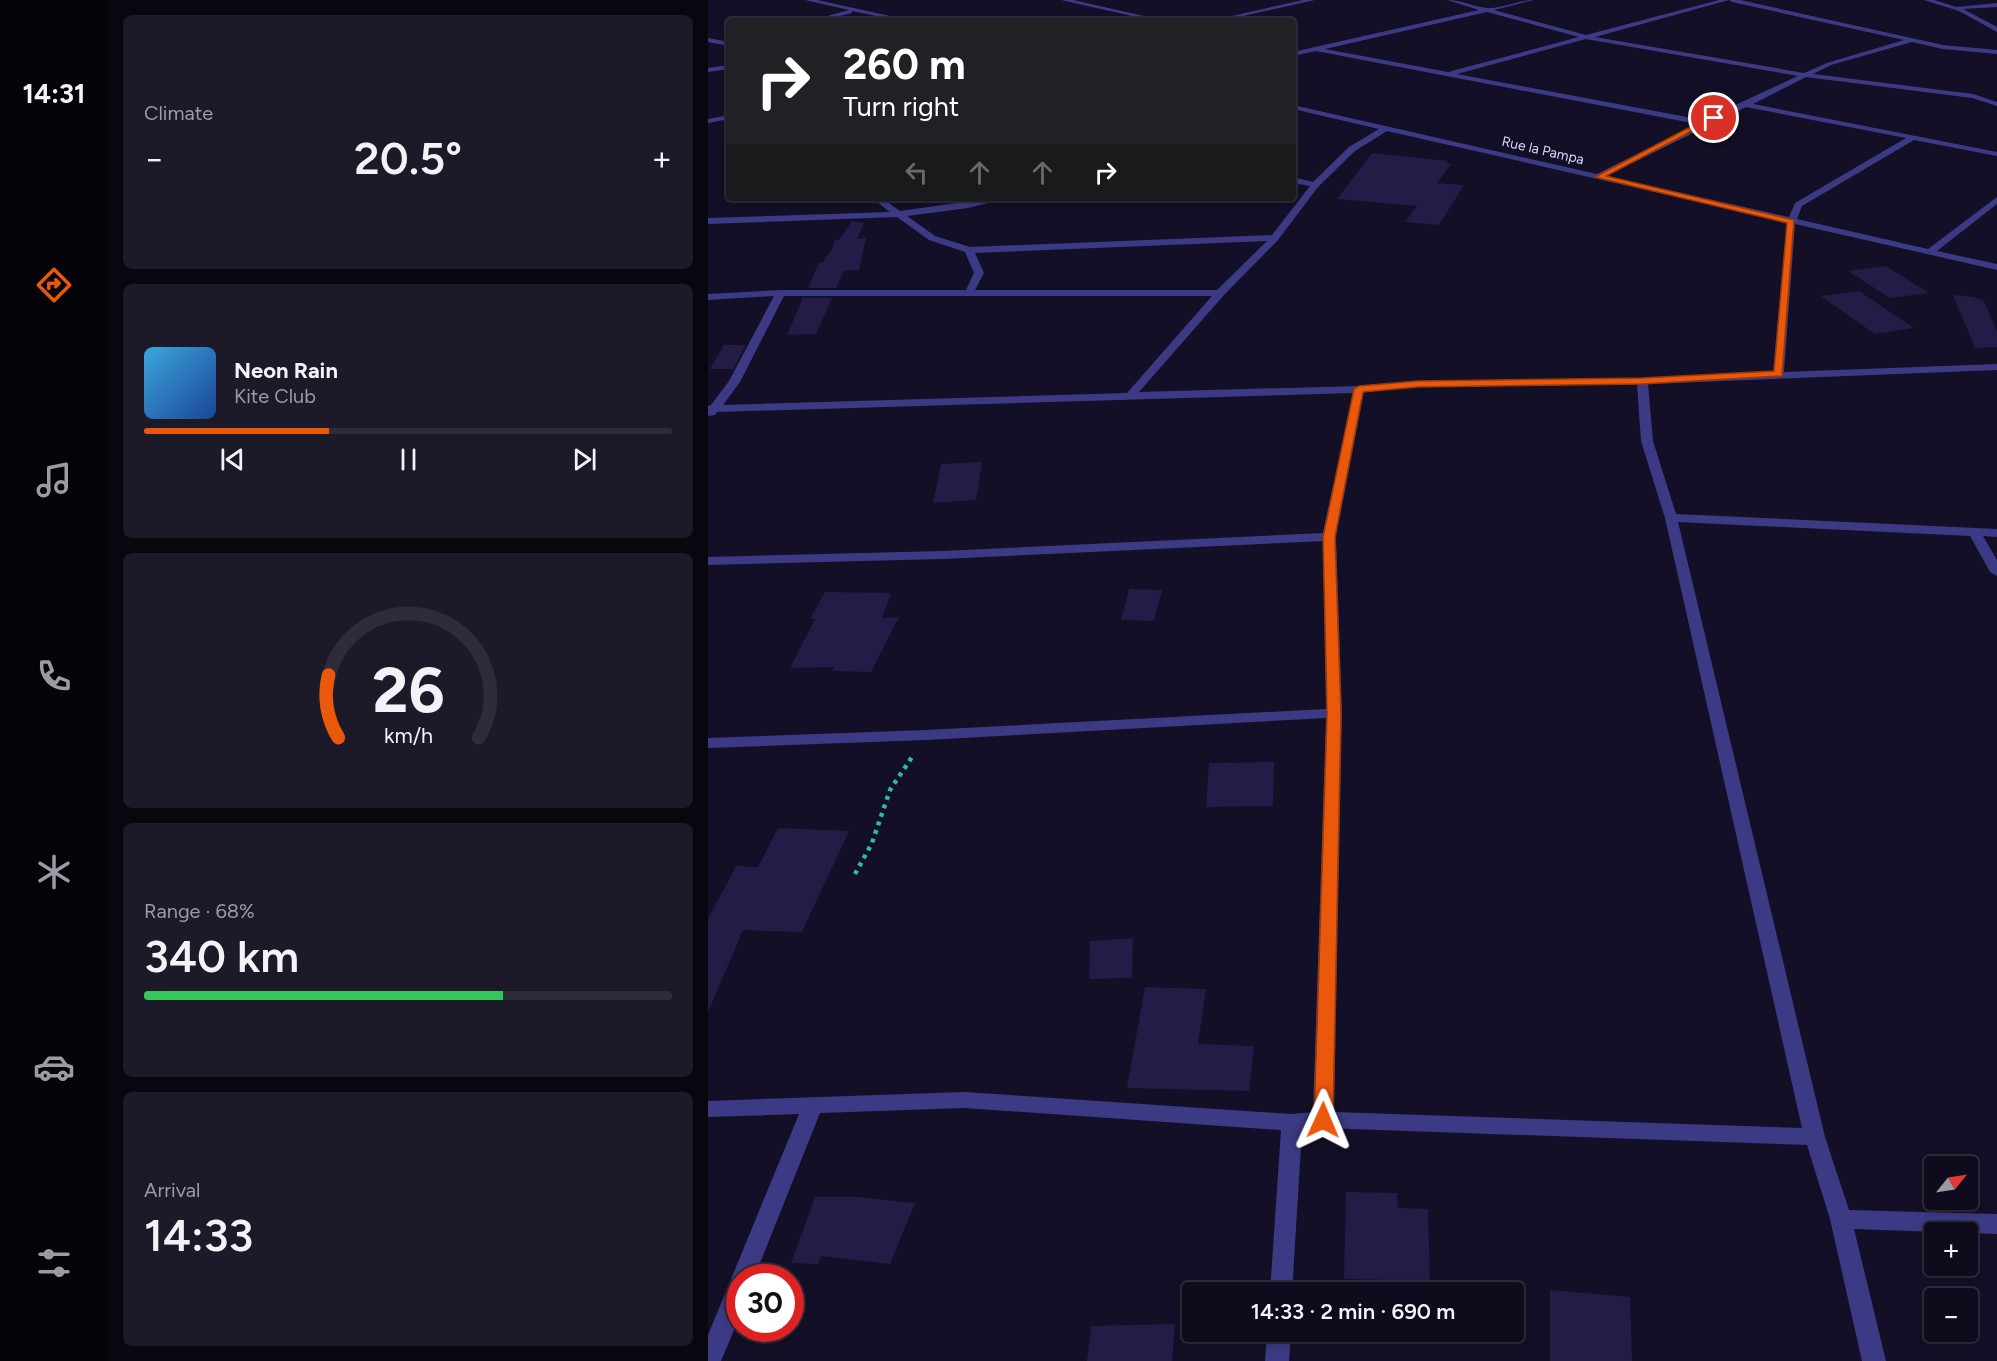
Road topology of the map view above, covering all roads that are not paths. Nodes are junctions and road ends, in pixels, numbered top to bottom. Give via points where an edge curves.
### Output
1 (808, 0) edge
2 (1064, 0) edge
3 (1110, 0) edge
4 (1312, 0) edge
5 (1450, 0) edge
6 (1531, 0) edge
7 (1726, 0) edge
8 (1732, 0) edge
9 (1927, 0) edge
10 (1085, 4) junction
11 (1997, 5) edge
12 (1953, 7) junction
13 (1490, 10) junction
14 (855, 11) junction
15 (825, 18) edge
16 (894, 18) edge
17 (1149, 18) edge
18 (1226, 18) edge
19 (1997, 30) edge
20 (1586, 37) junction
21 (708, 39) edge
22 (1909, 40) junction
23 (726, 42) edge
24 (1316, 49) junction
25 (1997, 52) edge
26 (1296, 53) edge
27 (726, 67) edge
28 (708, 70) edge
29 (1447, 75) junction
30 (1805, 75) junction
31 (1744, 104) junction
32 (1997, 104) edge
33 (1296, 108) edge
34 (726, 118) edge
35 (708, 121) edge
36 (1705, 123) junction
37 (1386, 128) junction
38 (1912, 138) junction
39 (1997, 154) edge
40 (1599, 177) junction
41 (1296, 181) edge
42 (1315, 185) junction
43 (1997, 200) edge
44 (880, 201) edge
45 (989, 201) edge
46 (895, 213) junction
47 (708, 221) edge
48 (1791, 222) junction
49 (1275, 238) junction
50 (969, 250) junction
51 (1931, 251) junction
52 (1997, 267) edge
53 (969, 292) junction
54 (781, 293) junction
55 (1220, 293) junction
56 (708, 297) edge
57 (1997, 367) edge
58 (1778, 374) junction
59 (1642, 381) junction
60 (1359, 389) junction
61 (1131, 395) junction
62 (710, 412) edge
63 (1671, 518) junction
64 (1974, 532) junction
65 (1997, 532) edge
66 (1329, 537) junction
67 (708, 561) edge
68 (1997, 572) edge
69 (1334, 713) junction
70 (708, 743) edge
71 (813, 1106) junction
72 (708, 1109) edge
73 (1323, 1120) junction
74 (1292, 1122) junction
75 (1815, 1137) junction
76 (1841, 1219) junction
77 (1997, 1224) edge
78 (749, 1264) edge
79 (1282, 1282) edge
80 (726, 1320) edge
81 (1278, 1342) edge
82 (709, 1361) edge
83 (1277, 1361) edge
84 (1874, 1361) edge

1 - 14 street
2 - 10 street
3 - 10 street
4 - 18 street
5 - 13 street
6 - 13 street
7 - 20 street
8 - 22 street
9 - 12 street
10 - 17 street
11 - 12 street
12 - 19 street
13 - 20 street
13 - 24 street
14 - 15 street
14 - 16 street
20 - 29 street
20 - 30 street
21 - 23 street
22 - 25 street
22 - 30 street
24 - 26 street
24 - 29 street
27 - 28 street
29 - 36 street
30 - 31 street
30 - 32 street via 1973,96
31 - 36 street
31 - 38 street
33 - 37 street, Rue la Pampa
34 - 35 street
36 - 40 street
37 - 40 street, Rue la Pampa
37 - 42 street via 1342,158
38 - 39 street
38 - 48 street via 1798,205
40 - 48 street, Rue la Pampa
41 - 42 street
42 - 49 street
43 - 51 street
44 - 46 street
45 - 46 street
46 - 47 street
46 - 50 street via 933,238
48 - 51 street, Rue la Pampa
48 - 58 street
49 - 50 street
49 - 55 street
50 - 53 street via 978,273
51 - 52 street, Rue la Pampa
53 - 54 street
53 - 55 street
54 - 56 street
54 - 62 street via 734,382
55 - 61 street
57 - 58 street
58 - 59 street
59 - 60 street via 1418,384
59 - 63 street via 1647,441
60 - 61 street
60 - 66 street
61 - 62 street
63 - 64 street
63 - 75 street
64 - 65 street
64 - 68 street
66 - 67 street via 952,555
66 - 69 street
69 - 70 street
69 - 73 street
71 - 72 street
71 - 74 street via 964,1100
71 - 78 street
73 - 74 street
73 - 75 street
74 - 79 street
75 - 76 street
76 - 77 street
76 - 84 street
80 - 82 street
81 - 83 street

